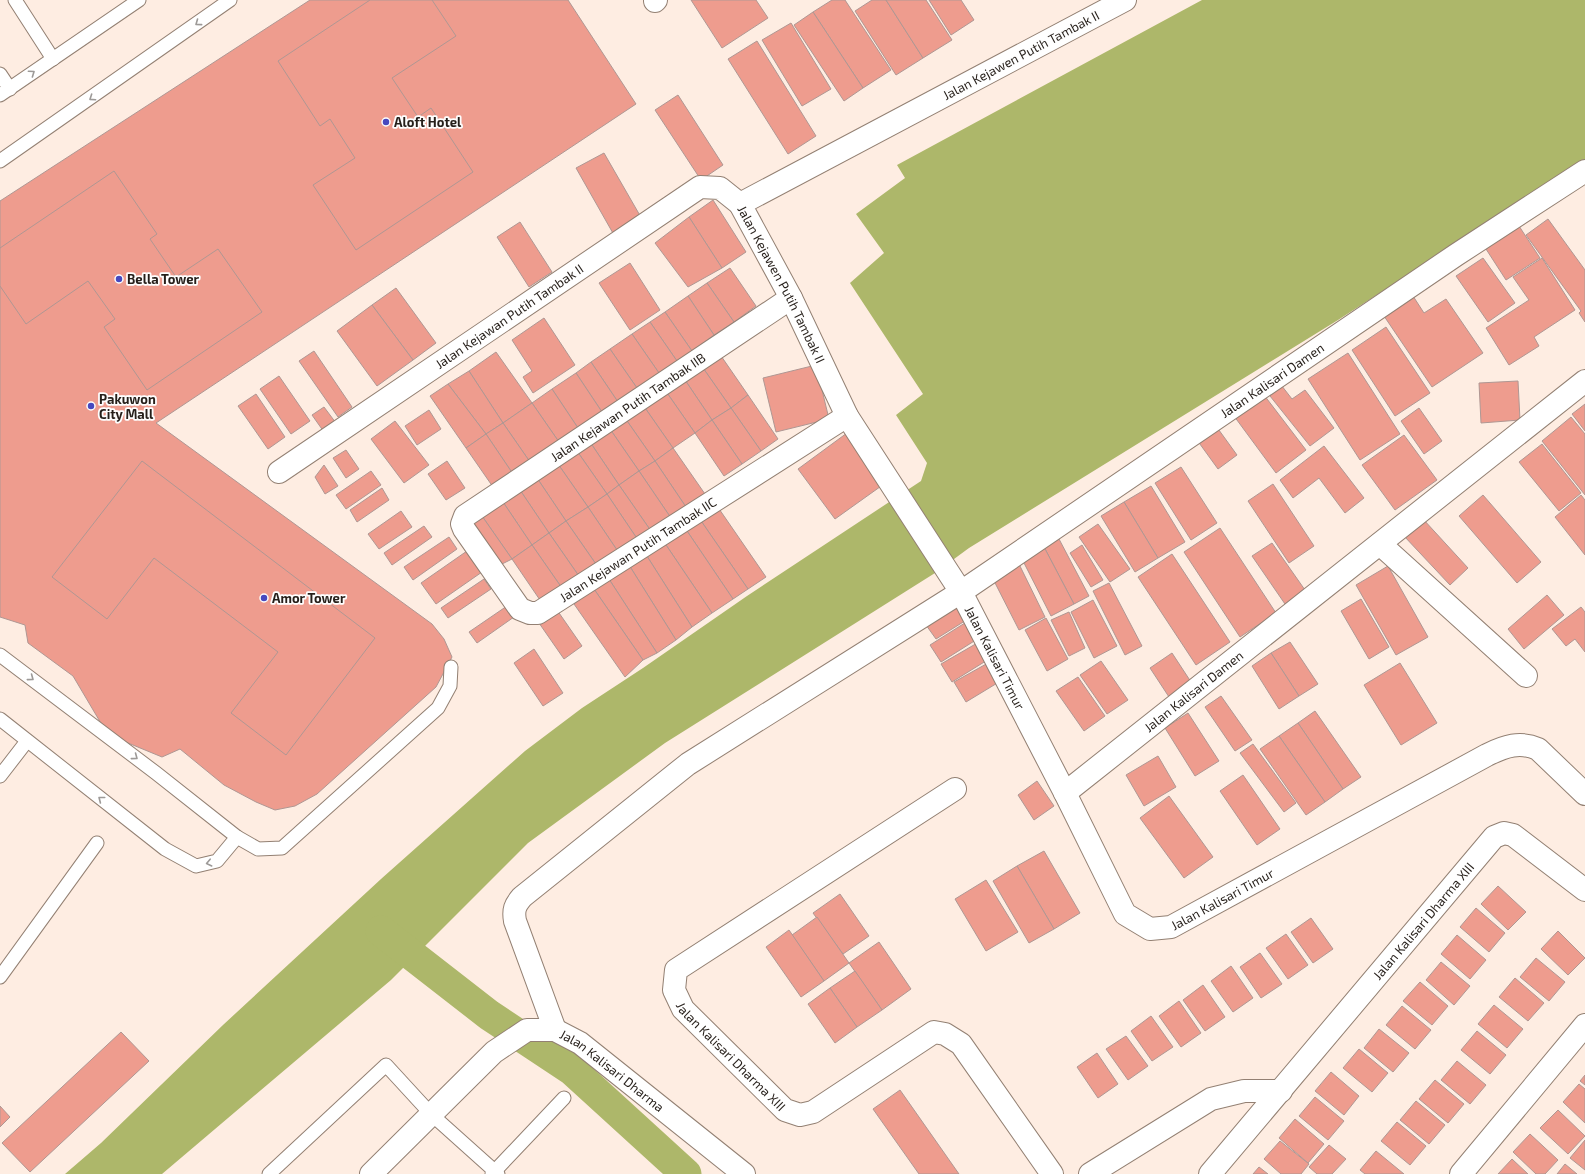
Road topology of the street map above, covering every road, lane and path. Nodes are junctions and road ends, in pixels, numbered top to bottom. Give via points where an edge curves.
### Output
1 (15, 0) edge
2 (139, 0) edge
3 (230, 0) edge
4 (1111, 3) edge
5 (53, 59) junction
6 (0, 74) edge
7 (5, 92) edge
8 (0, 161) edge
9 (1585, 171) edge
10 (740, 204) junction
11 (791, 298) junction
12 (1585, 381) edge
13 (847, 416) junction
14 (280, 472) dead end
15 (465, 516) joint
16 (1380, 544) junction
17 (949, 572) joint
18 (961, 592) junction
19 (0, 655) edge
20 (451, 667) dead end
21 (1526, 676) dead end
22 (0, 719) edge
23 (28, 740) junction
24 (0, 776) edge
25 (955, 789) dead end
26 (1065, 793) junction
27 (1585, 794) edge
28 (237, 837) junction
29 (97, 843) dead end
30 (1585, 890) edge
31 (0, 977) edge
32 (1585, 1025) edge
33 (555, 1030) junction
34 (1281, 1091) junction
35 (564, 1098) dead end
36 (431, 1114) junction
37 (495, 1173) edge
38 (269, 1174) edge
39 (371, 1174) edge
40 (744, 1174) edge
41 (1052, 1174) edge
42 (1090, 1174) edge
43 (1210, 1174) edge
44 (1461, 1174) edge

1 - 5 lane
2 - 5 lane
3 -> 8 lane
4 - 10 street, Jalan Kejawen Putih Tambak II
7 -> 5 lane
6 - 7 lane
9 - 18 street, Jalan Kalisari Damen via 1456,255
10 - 11 street, Jalan Kejawen Putih Tambak II
10 - 14 street, Jalan Kejawan Putih Tambak II via 720,188 700,187
11 - 13 street, Jalan Kejawen Putih Tambak II
11 - 15 street, Jalan Kejawan Putih Tambak IIB
12 - 16 street, Jalan Kalisari Damen
13 - 15 street, Jalan Kejawan Putih Tambak IIC via 538,613 520,609 464,529 462,524
13 - 17 street, Jalan Kejawen Putih Tambak II
16 - 21 street
16 - 26 street, Jalan Kalisari Damen
17 - 18 street, Jalan Kalisari Timur
18 - 26 street, Jalan Kalisari Timur
18 - 33 street, Jalan Kalisari Damen via 688,764 522,896 513,912 515,921
19 -> 28 lane
20 - 28 lane via 450,686 438,708 282,848 258,849
22 - 23 lane
23 - 24 lane
28 -> 23 lane via 216,861 196,866 165,849
25 - 41 street, Jalan Kalisari Dharma XIII via 676,970 674,990 688,1014 785,1110 800,1115 814,1112 934,1032 945,1034 961,1044
26 - 27 street, Jalan Kalisari Timur via 1125,914 1150,929 1171,926 1500,749 1521,744 1538,749
29 - 31 lane
30 - 34 street, Jalan Kalisari Dharma XIII via 1513,835 1504,833 1494,837
32 - 44 street
33 - 36 street, Jalan Kalisari Dharma via 527,1030 494,1052
33 - 40 street, Jalan Kalisari Dharma via 580,1043
34 - 42 street via 1244,1091 1211,1099
34 - 43 street, Jalan Kalisari Dharma XIII
35 - 37 lane
36 - 37 lane
36 - 38 lane via 386,1065
36 - 39 street, Jalan Kalisari Dharma

